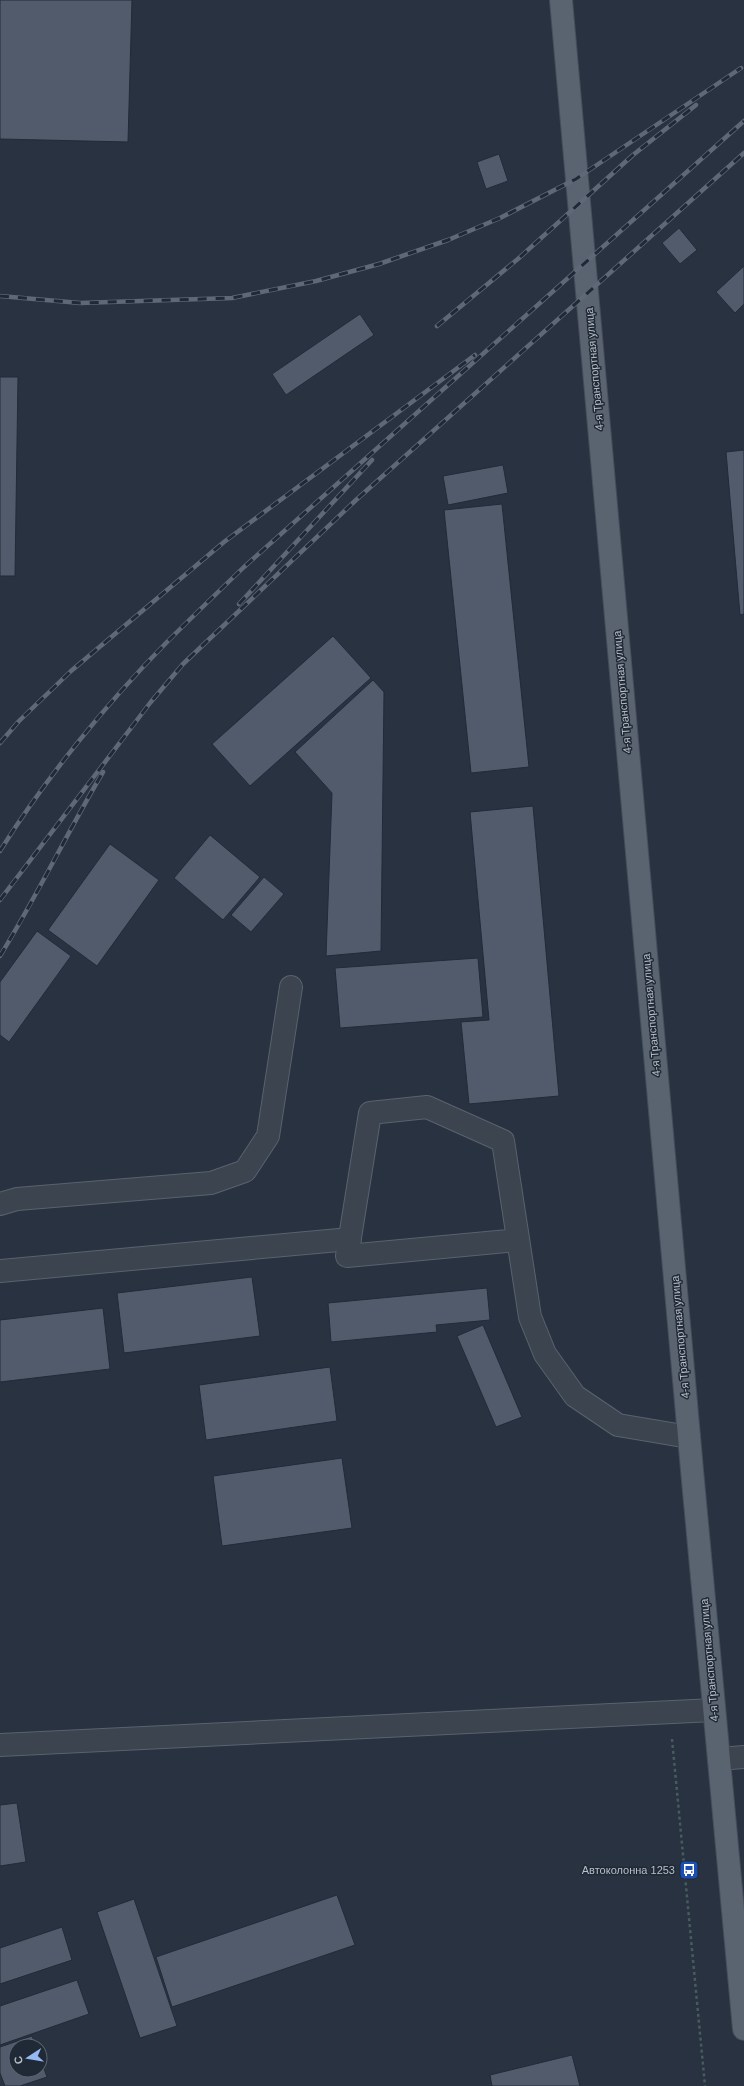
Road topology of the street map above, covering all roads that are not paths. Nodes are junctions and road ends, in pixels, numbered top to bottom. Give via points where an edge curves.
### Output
1 (560, 0) edge
2 (291, 987) dead end
3 (0, 1204) edge
4 (350, 1239) junction
5 (518, 1240) junction
6 (0, 1271) edge
7 (689, 1437) junction
8 (714, 1710) junction
9 (0, 1745) edge
10 (744, 1757) edge
11 (719, 1759) junction
12 (739, 1905) edge
13 (744, 2029) edge

1 - 7 main road, 4-я Транспортная улица
2 - 3 street via 268,1136 244,1171 211,1183 17,1199
4 - 5 street via 347,1256
4 - 5 street via 370,1113 427,1107 503,1141
4 - 6 street
5 - 7 street via 530,1317 545,1354 575,1396 618,1425
7 - 8 main road, 4-я Транспортная улица
8 - 9 street
8 - 11 main road, 4-я Транспортная улица
10 - 11 street
11 - 12 main road, 4-я Транспортная улица
12 - 13 main road, 4-я Транспортная улица

